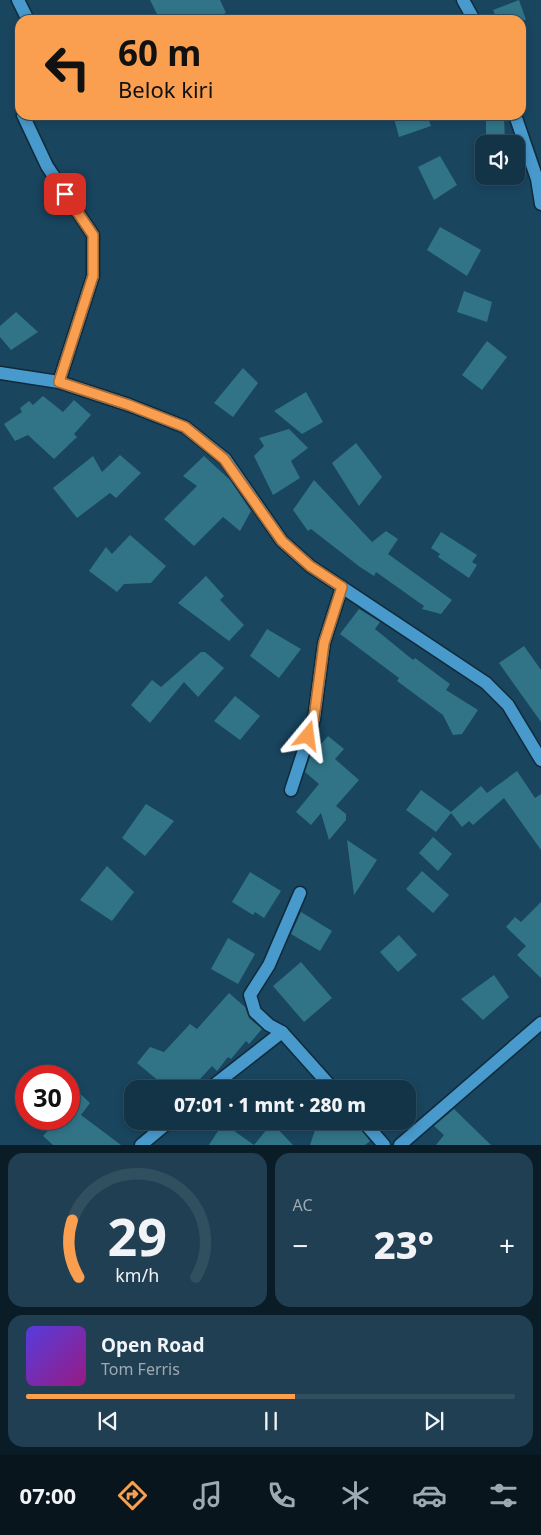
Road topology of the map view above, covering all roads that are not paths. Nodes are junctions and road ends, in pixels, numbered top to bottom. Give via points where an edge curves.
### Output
1 (18, 0) edge
2 (463, 0) edge
3 (26, 15) edge
4 (471, 15) edge
5 (25, 120) edge
6 (516, 120) edge
7 (541, 204) edge
8 (0, 373) edge
9 (59, 382) junction
10 (342, 587) junction
11 (541, 760) edge
12 (291, 790) dead end
13 (300, 893) dead end
14 (541, 1023) edge
15 (282, 1032) junction
16 (221, 1080) edge
17 (325, 1080) edge
18 (159, 1130) edge
19 (371, 1130) edge
20 (141, 1145) edge
21 (384, 1145) edge
22 (400, 1145) edge

1 - 3 street
2 - 4 street
5 - 9 street via 47,166 93,235 93,276
6 - 7 street via 537,179
8 - 9 street
9 - 10 street via 185,427 224,459 282,541 310,566
10 - 11 street via 486,683 508,705
10 - 12 street via 324,643 314,718
13 - 15 street via 269,965 250,994 255,1012
14 - 22 street
15 - 16 street
15 - 17 street
18 - 20 street
19 - 21 street

